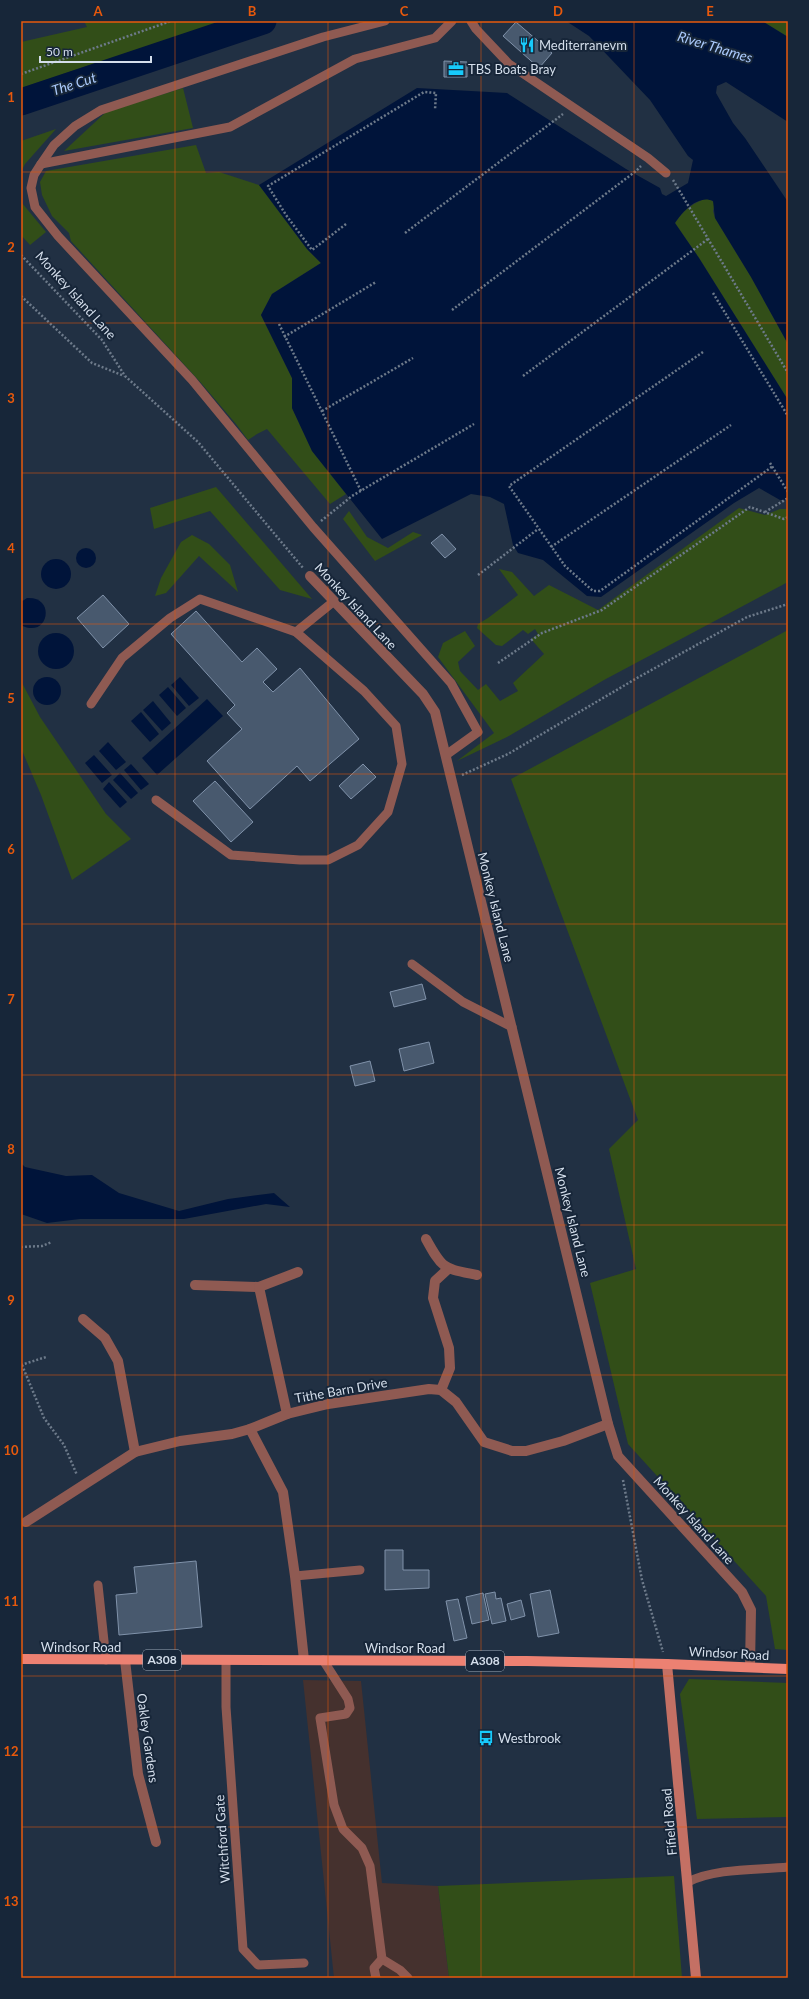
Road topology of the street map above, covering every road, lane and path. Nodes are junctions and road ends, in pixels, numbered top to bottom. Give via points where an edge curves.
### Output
1 (171, 21) edge
2 (385, 21) edge
3 (452, 21) edge
4 (471, 21) edge
5 (21, 74) edge
6 (435, 110) dead end
7 (557, 119) dead end
8 (41, 164) junction
9 (636, 171) dead end
10 (666, 173) dead end
11 (673, 179) dead end
12 (346, 224) dead end
13 (405, 233) dead end
14 (708, 238) junction
15 (21, 255) edge
16 (376, 282) dead end
17 (713, 293) dead end
18 (21, 296) edge
19 (452, 310) dead end
20 (279, 324) dead end
21 (284, 337) junction
22 (703, 352) dead end
23 (413, 358) dead end
24 (788, 374) edge
25 (125, 376) junction
26 (523, 376) dead end
27 (322, 411) junction
28 (788, 416) edge
29 (474, 424) dead end
30 (731, 425) dead end
31 (770, 463) dead end
32 (773, 466) junction
33 (360, 491) junction
34 (788, 492) edge
35 (788, 498) edge
36 (765, 512) junction
37 (788, 517) edge
38 (313, 527) junction
39 (538, 529) junction
40 (551, 547) junction
41 (478, 575) dead end
42 (310, 576) joint
43 (333, 602) junction
44 (788, 604) edge
45 (296, 632) junction
46 (498, 663) dead end
47 (91, 704) dead end
48 (446, 755) junction
49 (452, 780) junction
50 (156, 800) dead end
51 (412, 964) dead end
52 (512, 1027) junction
53 (426, 1239) dead end
54 (52, 1242) dead end
55 (21, 1247) edge
56 (448, 1269) junction
57 (298, 1272) dead end
58 (477, 1275) dead end
59 (195, 1285) dead end
60 (259, 1287) junction
61 (84, 1319) dead end
62 (46, 1357) dead end
63 (22, 1365) edge
64 (441, 1390) junction
65 (287, 1414) junction
66 (608, 1424) junction
67 (250, 1429) junction
68 (135, 1452) junction
69 (622, 1479) dead end
70 (81, 1486) junction
71 (26, 1522) dead end
72 (360, 1570) dead end
73 (295, 1576) junction
74 (98, 1585) dead end
75 (21, 1659) edge
76 (106, 1660) junction
77 (125, 1660) junction
78 (226, 1660) junction
79 (304, 1660) junction
80 (323, 1660) junction
81 (667, 1664) junction
82 (750, 1667) junction
83 (788, 1669) edge
84 (156, 1842) dead end
85 (788, 1867) edge
86 (688, 1882) junction
87 (382, 1959) junction
88 (304, 1963) dead end
89 (376, 1978) edge
90 (408, 1978) edge
91 (696, 1978) edge

1 - 5 path
2 - 8 lane via 323,37 101,110 75,126 54,145
3 - 8 lane via 435,38 355,58 230,127
4 - 10 lane via 509,64 648,158
6 - 12 path via 436,93 424,92 268,186 312,250
7 - 13 path
8 - 38 lane via 34,175 31,188 35,207 58,236 192,380
9 - 19 path
11 - 14 path
14 - 24 path
14 - 26 path
15 - 25 path, Monkey Island Lane via 102,340
16 - 21 path
17 - 28 path
18 - 25 path via 92,362
20 - 21 path
21 - 27 path
22 - 39 path via 509,486
23 - 27 path
25 - 42 path, Monkey Island Lane via 198,442
27 - 33 path
29 - 33 path
30 - 40 path
31 - 32 path
32 - 34 path
32 - 40 path via 600,591 593,591 565,566
33 - 38 path
35 - 36 path
36 - 37 path via 784,519
36 - 46 path via 750,507 602,610 542,633
38 - 48 lane via 452,683 478,732
39 - 40 path
39 - 41 path
42 - 43 street, Monkey Island Lane
43 - 45 lane
43 - 48 street, Monkey Island Lane via 423,694 435,712
44 - 49 path via 747,618 508,754
45 - 47 lane via 200,599 170,618 122,658
45 - 50 lane via 364,691 396,726 402,764 388,812 358,845 328,860 300,860 231,855
48 - 49 street, Monkey Island Lane
49 - 52 street, Monkey Island Lane
51 - 52 lane via 463,1002
52 - 66 street, Monkey Island Lane
53 - 56 street via 438,1260
54 - 55 path via 42,1246
56 - 58 street
56 - 64 street via 435,1281 433,1298 449,1348 450,1368
57 - 60 street
59 - 60 street
60 - 65 street
61 - 68 street via 105,1338 118,1361
62 - 63 path
63 - 70 path via 44,1418 64,1445
64 - 65 street, Tithe Barn Drive via 429,1389 371,1397
64 - 66 street via 456,1402 484,1442 512,1451 526,1451 563,1441
65 - 67 street, Tithe Barn Drive
66 - 82 street, Monkey Island Lane via 618,1456 742,1592 751,1610
67 - 68 street, Tithe Barn Drive
67 - 73 street via 283,1492
68 - 70 street, Tithe Barn Drive
69 - 81 path via 642,1580
70 - 71 street, Tithe Barn Drive
72 - 73 lane
73 - 79 street
74 - 76 lane
75 - 76 main road, Windsor Road / A308
76 - 77 main road, Windsor Road / A308
77 - 78 main road, Windsor Road / A308
77 - 84 street, Oakley Gardens via 138,1774
78 - 79 main road, Windsor Road / A308
78 - 88 lane, Witchford Gate via 226,1707 243,1949 258,1965
79 - 80 main road, Windsor Road / A308
80 - 81 main road, Windsor Road / A308
80 - 87 lane via 348,1699 350,1708 346,1714 320,1718 334,1805 343,1829 362,1848 370,1866
81 - 82 main road, Windsor Road / A308
81 - 86 street, Fifield Road
82 - 83 main road, Windsor Road / A308
85 - 86 lane via 717,1874 698,1877
86 - 91 street, Fifield Road
87 - 89 lane via 374,1968
87 - 90 lane

